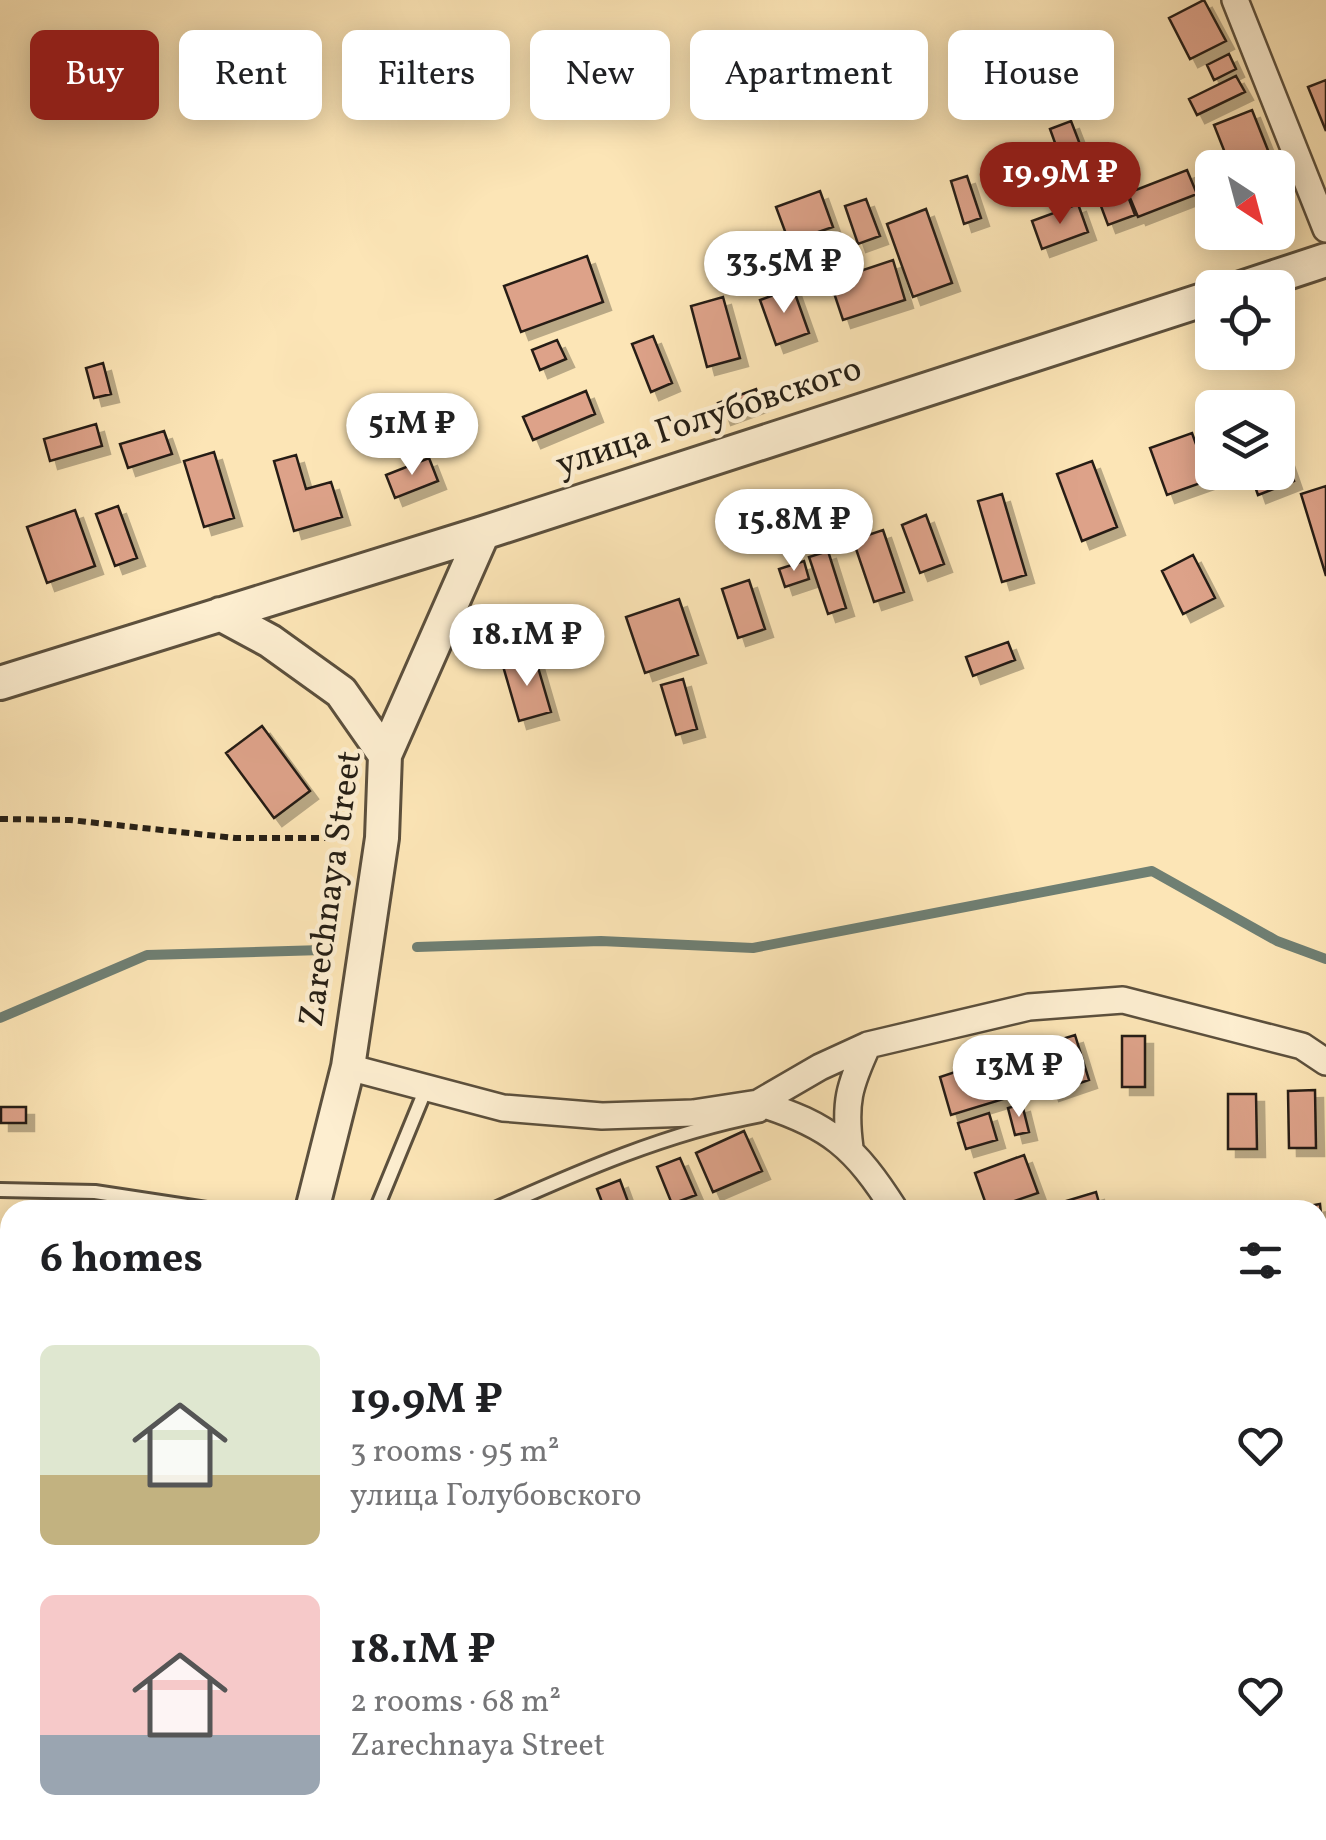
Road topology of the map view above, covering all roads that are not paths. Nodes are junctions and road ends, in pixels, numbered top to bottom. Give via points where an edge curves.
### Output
1 (1235, 0) edge
2 (1326, 229) edge
3 (1326, 260) edge
4 (1295, 270) edge
5 (1195, 303) edge
6 (484, 533) junction
7 (220, 614) junction
8 (0, 683) edge
9 (385, 755) junction
10 (868, 1045) junction
11 (1326, 1062) edge
12 (348, 1067) junction
13 (427, 1086) junction
14 (758, 1103) junction
15 (783, 1110) junction
16 (850, 1148) junction
17 (0, 1190) edge
18 (147, 1200) edge
19 (315, 1200) edge
20 (380, 1200) edge
21 (514, 1200) edge
22 (888, 1200) edge

1 - 2 street
3 - 4 street
5 - 6 street, улица Голубовского
6 - 7 street, улица Голубовского
6 - 9 street, Zarechnaya Street
7 - 8 street, улица Голубовского
7 - 9 street via 341,692
9 - 12 street, Zarechnaya Street via 382,838
10 - 11 street via 1029,1006 1123,1000 1302,1046
10 - 14 street
10 - 16 street via 849,1086
12 - 13 street
12 - 19 street, Zarechnaya Street
13 - 14 street via 503,1108 602,1116
13 - 20 lane
14 - 15 street
15 - 16 street
15 - 21 lane via 658,1143
16 - 22 street
17 - 18 lane

